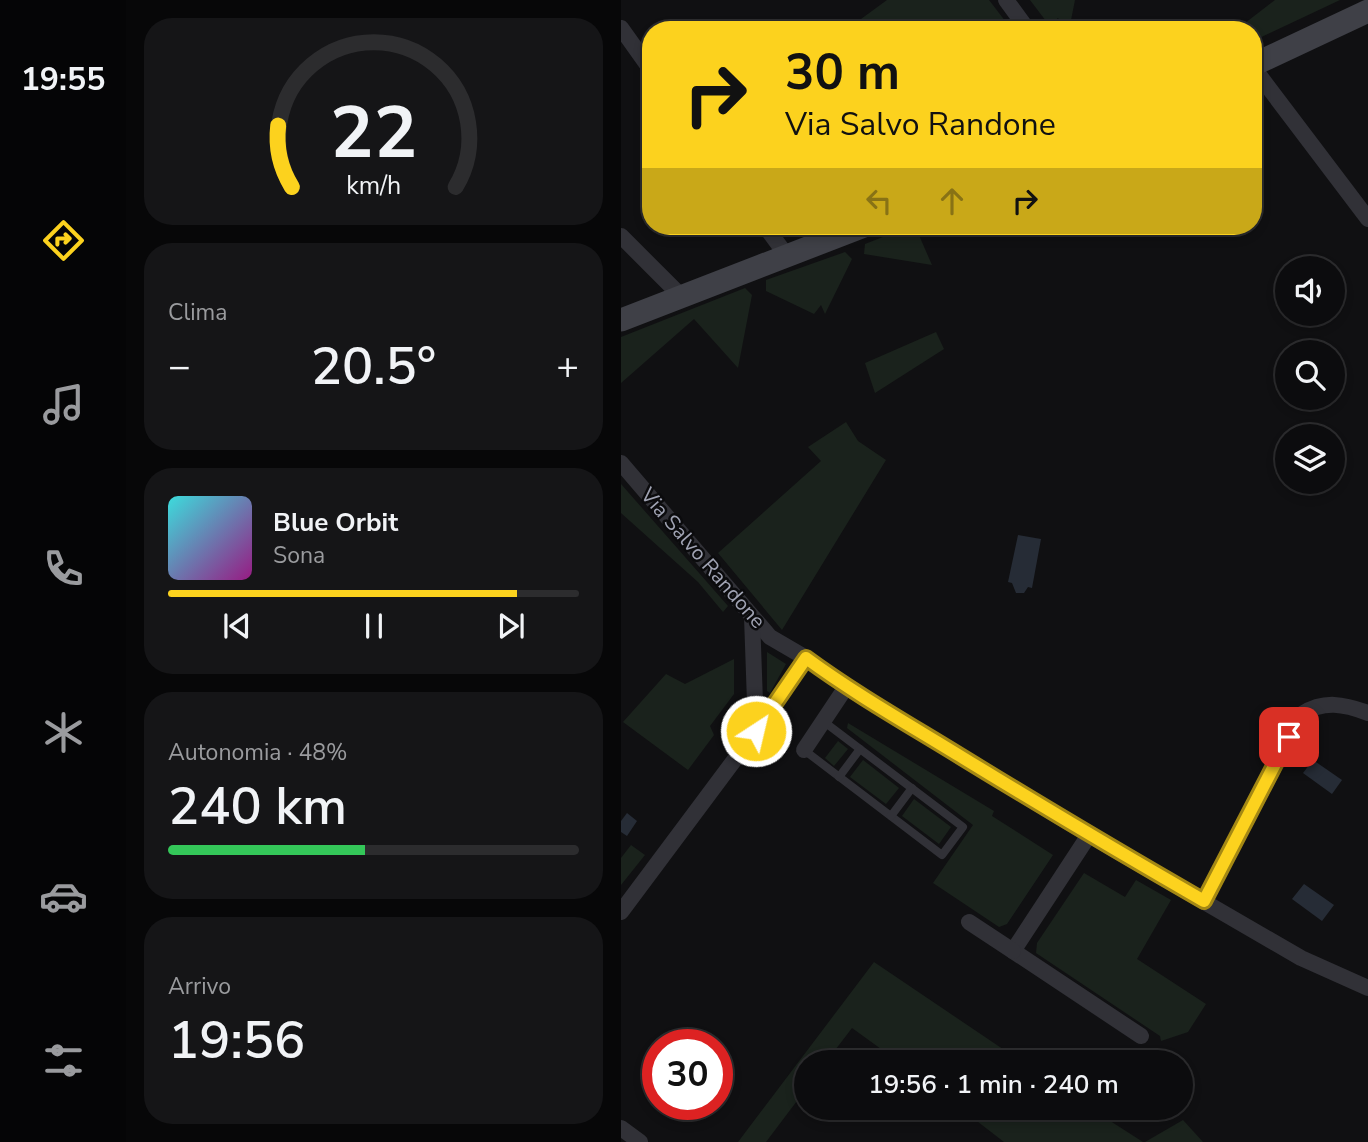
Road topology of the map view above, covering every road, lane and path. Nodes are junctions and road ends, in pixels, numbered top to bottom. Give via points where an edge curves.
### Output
1 (1006, 0) edge
2 (1368, 11) edge
3 (1021, 21) edge
4 (621, 28) edge
5 (642, 57) edge
6 (1262, 62) edge
7 (1262, 78) edge
8 (1368, 219) edge
9 (772, 235) edge
10 (841, 235) edge
11 (621, 236) edge
12 (787, 256) junction
13 (681, 296) junction
14 (621, 320) edge
15 (621, 463) edge
16 (752, 617) junction
17 (806, 658) junction
18 (846, 687) junction
19 (1368, 713) edge
20 (823, 721) junction
21 (756, 731) junction
22 (860, 749) junction
23 (804, 750) joint
24 (839, 777) junction
25 (912, 788) junction
26 (891, 816) junction
27 (1089, 835) junction
28 (1204, 901) junction
29 (621, 912) edge
30 (969, 922) dead end
31 (1013, 951) junction
32 (1368, 988) edge
33 (1141, 1037) dead end
34 (621, 1128) edge
35 (640, 1142) edge

1 - 3 street
2 - 6 main road
4 - 5 street
7 - 8 street
9 - 12 street
10 - 12 main road
11 - 13 street
12 - 13 main road
13 - 14 main road
15 - 16 street, Via Salvo Randone
16 - 17 street, Via Salvo Randone via 770,637
16 - 21 street
17 - 18 street, Via Salvo Randone
17 - 21 street
18 - 20 street
18 - 27 street, Via Salvo Randone
19 - 28 street via 1349,705 1316,705 1302,714
20 - 22 lane
20 - 23 street
21 - 29 street
22 - 24 lane
22 - 25 lane
23 - 24 lane
24 - 26 lane
25 - 26 lane
25 - 26 lane via 963,827 942,855
27 - 28 street, Via Salvo Randone
27 - 31 street
28 - 32 street, Via Salvo Randone via 1301,958
30 - 31 street
31 - 33 street
34 - 35 street

